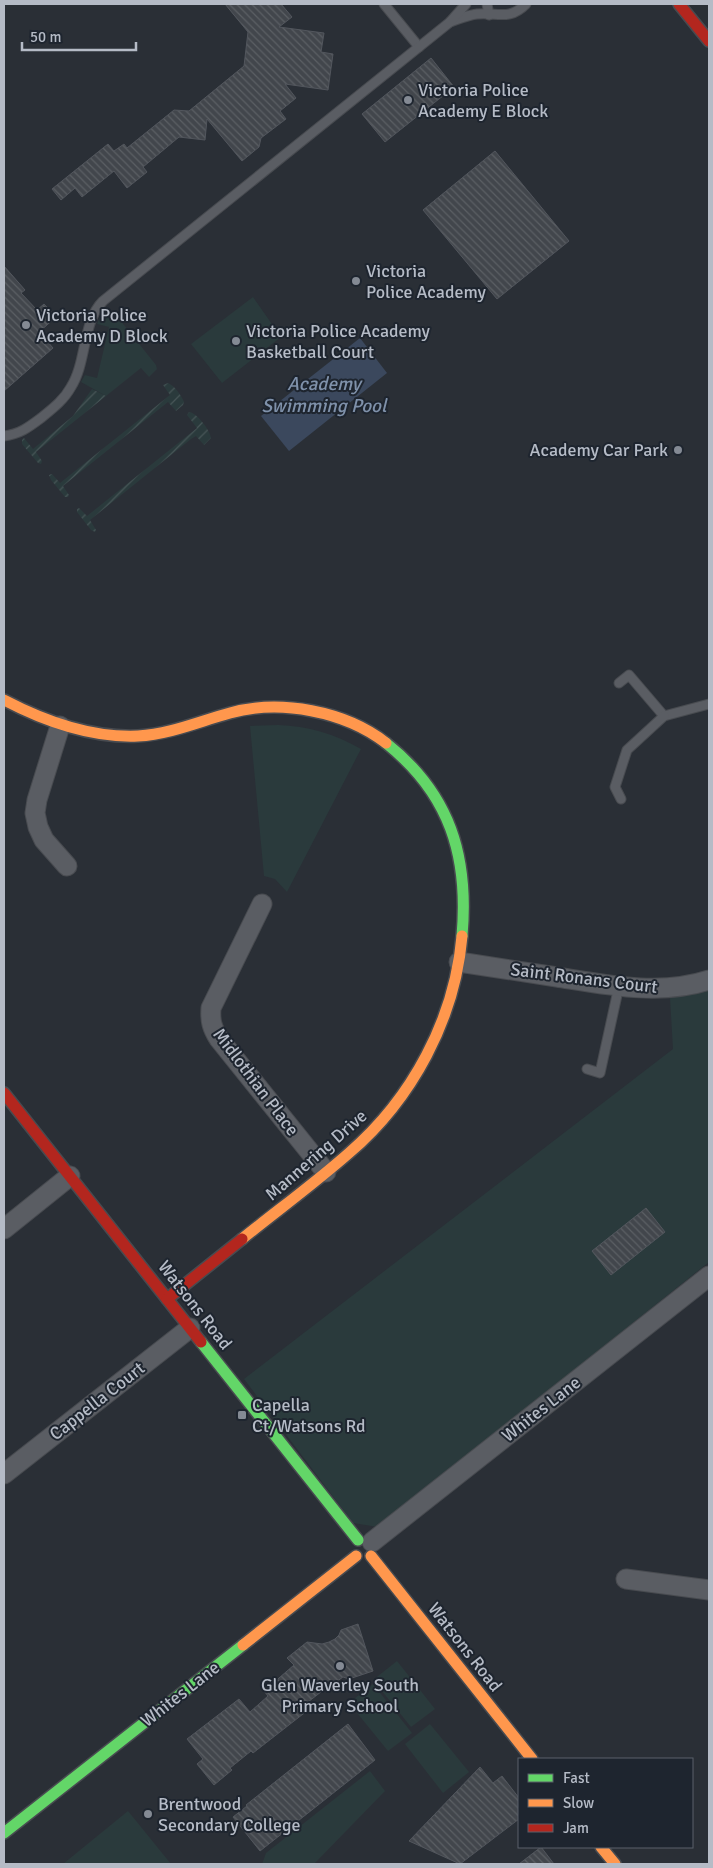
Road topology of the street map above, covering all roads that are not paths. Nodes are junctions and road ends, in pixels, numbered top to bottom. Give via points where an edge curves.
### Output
1 (384, 4) edge
2 (466, 4) edge
3 (487, 4) edge
4 (526, 4) edge
5 (679, 4) edge
6 (489, 14) junction
7 (450, 22) junction
8 (709, 41) edge
9 (419, 47) junction
10 (4, 436) edge
11 (619, 683) dead end
12 (4, 700) edge
13 (709, 704) edge
14 (664, 716) junction
15 (60, 726) junction
16 (621, 799) dead end
17 (67, 866) dead end
18 (262, 904) dead end
19 (459, 962) junction
20 (709, 980) edge
21 (620, 986) junction
22 (587, 1069) dead end
23 (4, 1093) edge
24 (326, 1172) junction
25 (70, 1176) junction
26 (4, 1229) edge
27 (709, 1276) edge
28 (167, 1298) junction
29 (190, 1328) junction
30 (4, 1474) edge
31 (367, 1546) junction
32 (356, 1556) junction
33 (626, 1579) dead end
34 (709, 1590) edge
35 (531, 1758) edge
36 (4, 1833) edge
37 (603, 1848) edge
38 (615, 1864) edge

1 - 9 lane
2 - 7 lane
3 - 6 lane
4 - 6 lane via 504,16
5 - 8 street
6 - 7 lane
7 - 9 lane
9 - 10 lane via 98,306 92,317 80,368 67,394 27,429
11 - 14 lane via 629,675
12 - 15 street, Mannering Drive
13 - 14 lane
14 - 16 lane via 627,750 615,787
15 - 17 street via 35,813 44,840
15 - 19 street, Mannering Drive via 114,735 153,734 183,728 229,712 277,706 331,715 377,736 426,781 451,826 461,864 464,902
18 - 24 street, Midlothian Place via 211,1008 212,1027
19 - 21 street, Saint Ronans Court
19 - 24 street, Mannering Drive via 440,1030 405,1093 370,1134
20 - 21 street, Saint Ronans Court via 652,989
21 - 22 lane via 600,1073
23 - 25 street, Watsons Road
24 - 28 street, Mannering Drive
25 - 26 street
25 - 28 street, Watsons Road
27 - 31 street, Whites Lane
28 - 29 street, Watsons Road
29 - 30 street, Cappella Court
29 - 31 street, Watsons Road
31 - 32 street via 364,1559
31 - 32 street via 353,1549
31 - 35 street, Watsons Road
32 - 36 street, Whites Lane
33 - 34 street
37 - 38 street

